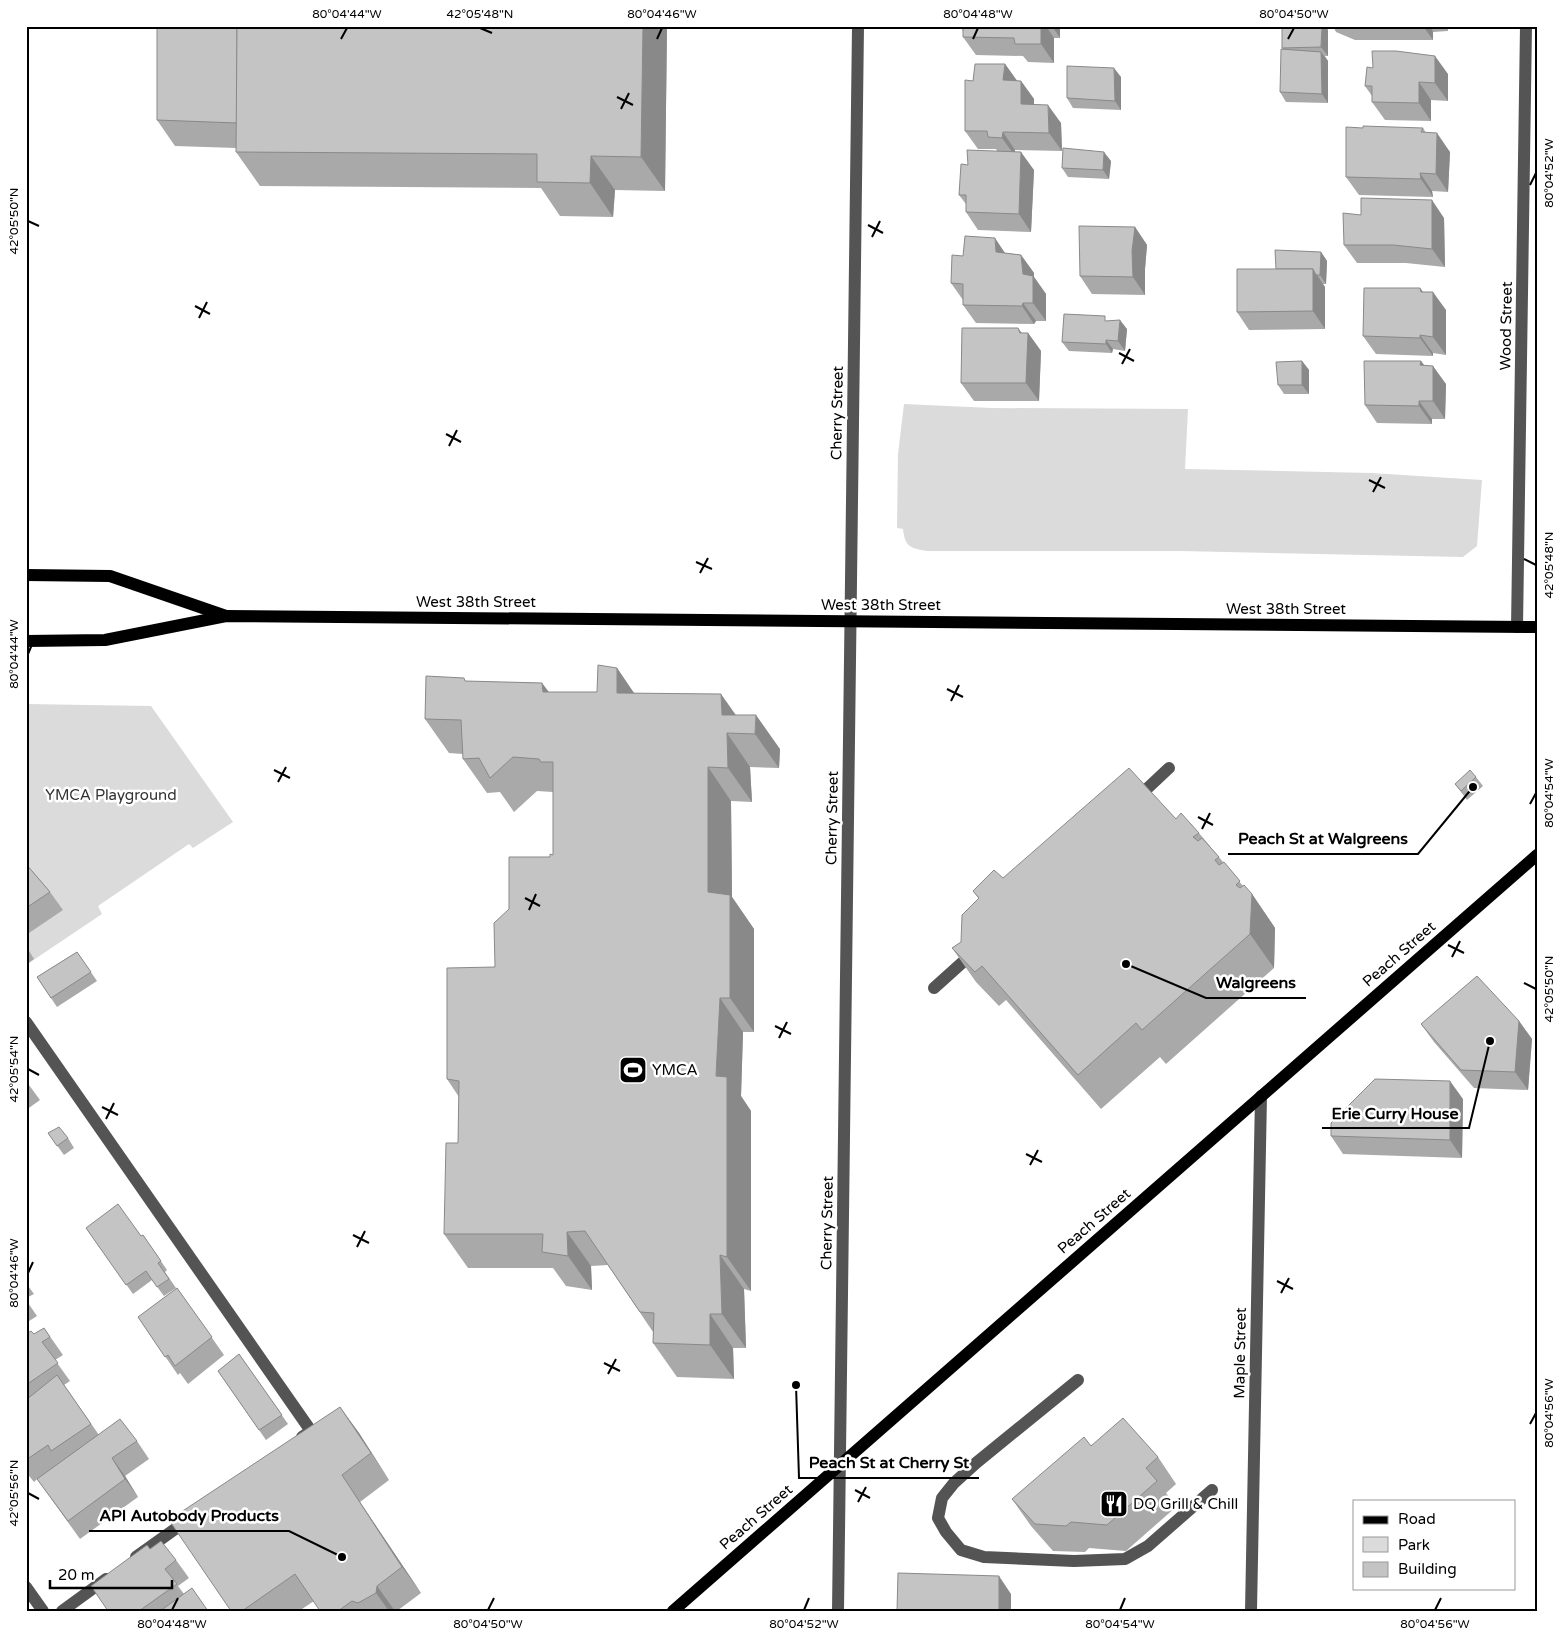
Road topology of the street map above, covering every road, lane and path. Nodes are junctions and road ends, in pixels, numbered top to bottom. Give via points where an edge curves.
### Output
1 (858, 26) edge
2 (1526, 26) edge
3 (26, 575) edge
4 (226, 616) junction
5 (850, 622) junction
6 (1518, 627) junction
7 (1537, 627) edge
8 (26, 641) edge
9 (1169, 768) dead end
10 (1127, 808) edge
11 (1537, 855) edge
12 (985, 941) edge
13 (934, 988) dead end
14 (26, 1022) edge
15 (1261, 1096) junction
16 (1078, 1380) dead end
17 (296, 1442) edge
18 (840, 1464) junction
19 (1212, 1490) dead end
20 (200, 1512) edge
21 (26, 1587) edge
22 (43, 1611) edge
23 (62, 1611) edge
24 (673, 1611) edge
25 (838, 1611) edge
26 (1251, 1611) edge

1 - 5 street, Cherry Street
2 - 6 street, Wood Street
3 - 4 main road, West 38th Street via 110,576
4 - 5 main road, West 38th Street
4 - 8 main road, West 38th Street via 105,640
5 - 6 main road, West 38th Street
5 - 18 street, Cherry Street
6 - 7 main road, West 38th Street
9 - 10 street
11 - 15 main road, Peach Street
12 - 13 street
14 - 17 street via 312,1431
15 - 18 main road, Peach Street
15 - 26 street, Maple Street
16 - 19 street via 976,1463 942,1498 938,1518 961,1550 984,1557 1124,1559 1148,1546
18 - 24 main road, Peach Street
18 - 25 street, Cherry Street
20 - 23 street
21 - 22 street

